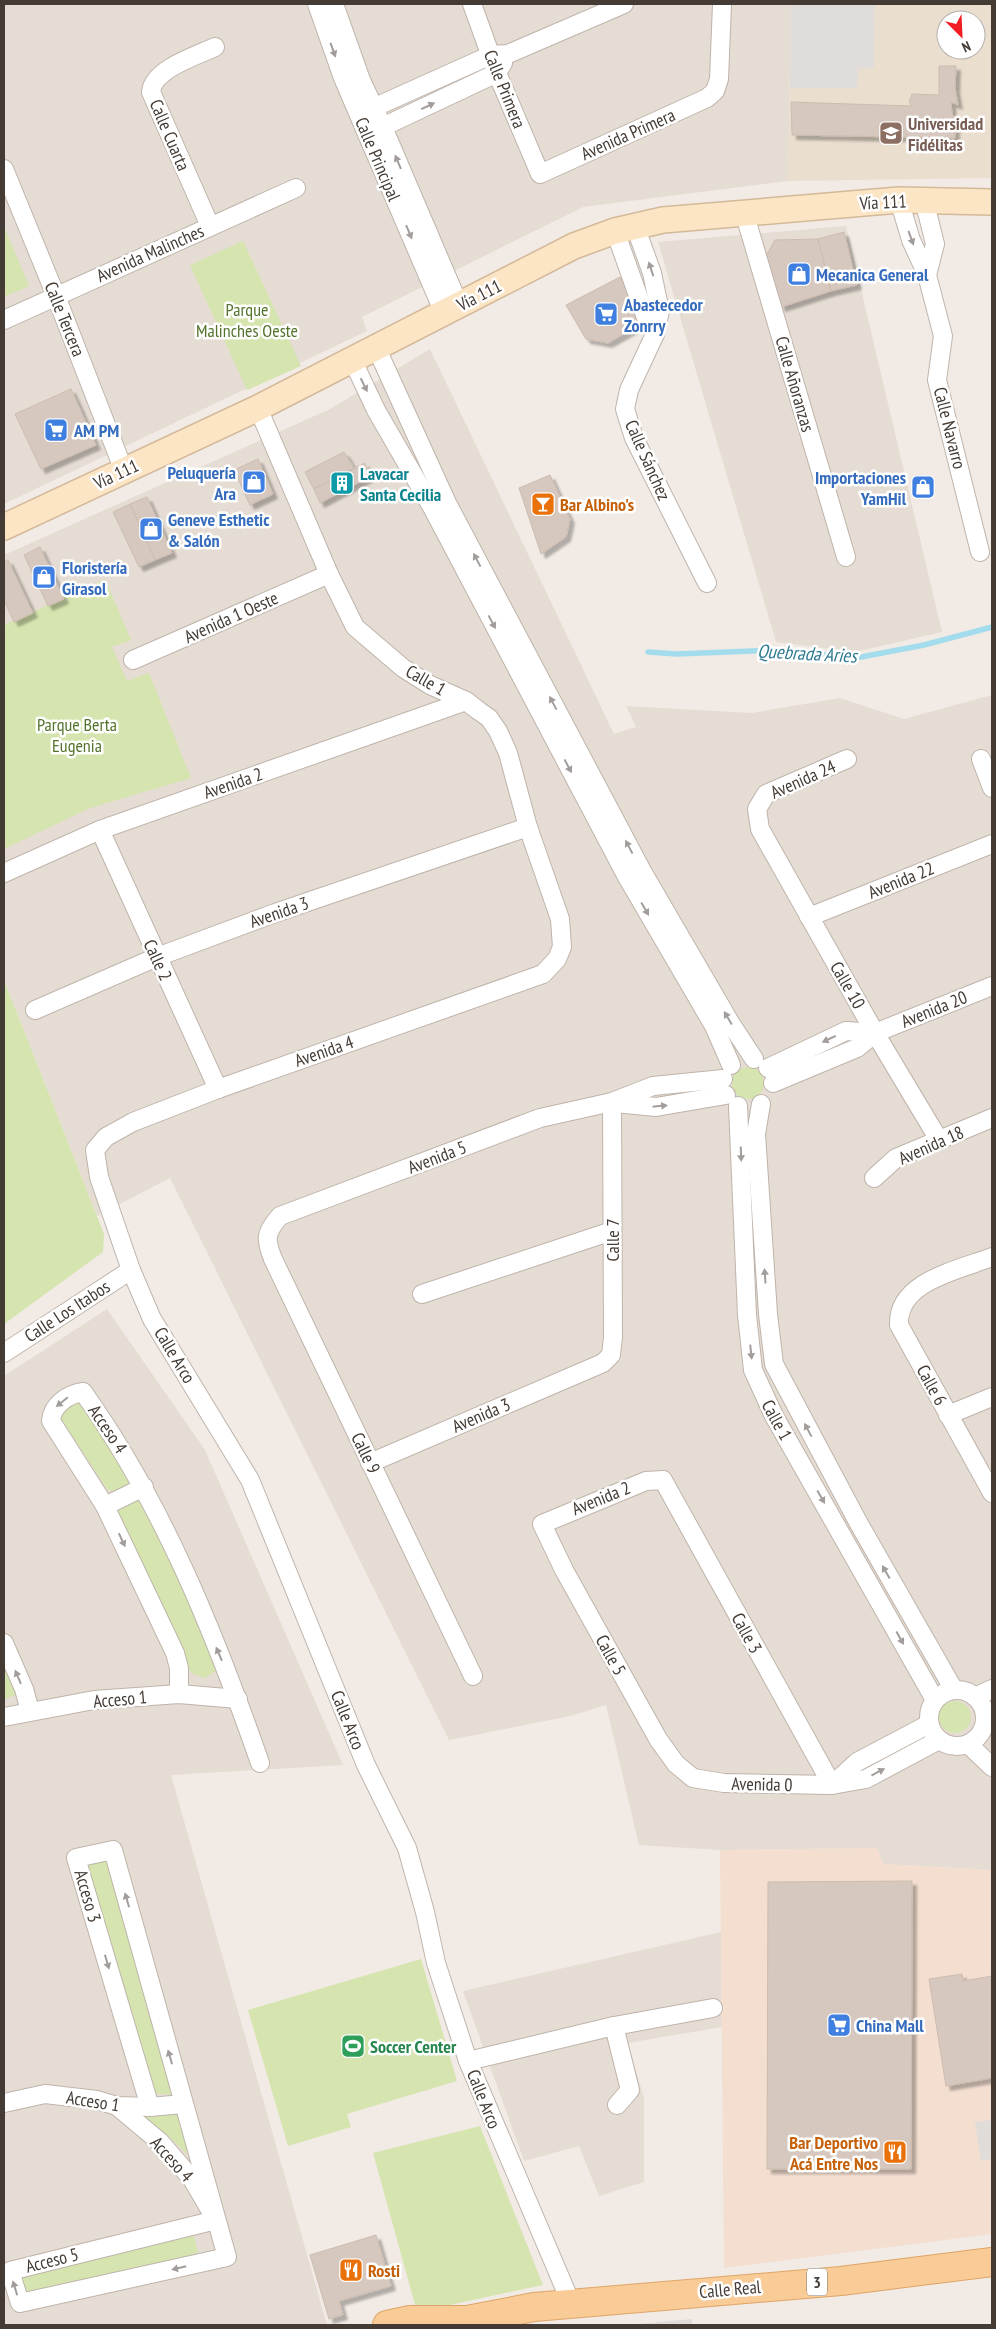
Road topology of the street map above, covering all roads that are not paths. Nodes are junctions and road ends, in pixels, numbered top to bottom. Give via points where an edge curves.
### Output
1 (317, 4) edge
2 (334, 4) edge
3 (472, 4) edge
4 (624, 4) edge
5 (722, 4) edge
6 (216, 47) dead end
7 (499, 55) junction
8 (497, 73) junction
9 (367, 111) junction
10 (376, 130) junction
11 (4, 169) edge
12 (540, 174) joint
13 (296, 188) dead end
14 (898, 200) junction
15 (924, 200) junction
16 (992, 202) edge
17 (744, 212) junction
18 (210, 226) junction
19 (625, 229) junction
20 (927, 275) junction
21 (56, 296) junction
22 (452, 309) junction
23 (4, 320) edge
24 (376, 347) junction
25 (352, 359) junction
26 (258, 408) junction
27 (124, 471) junction
28 (440, 506) junction
29 (4, 527) edge
30 (980, 552) dead end
31 (846, 557) dead end
32 (329, 574) junction
33 (708, 583) dead end
34 (133, 660) dead end
35 (466, 701) junction
36 (847, 759) dead end
37 (981, 759) dead end
38 (992, 788) edge
39 (528, 827) junction
40 (760, 829) joint
41 (100, 830) junction
42 (992, 844) edge
43 (4, 873) edge
44 (634, 874) junction
45 (809, 917) junction
46 (157, 957) junction
47 (557, 959) joint
48 (992, 986) edge
49 (35, 1010) dead end
50 (876, 1033) junction
51 (765, 1070) junction
52 (730, 1086) junction
53 (218, 1089) junction
54 (612, 1102) junction
55 (762, 1104) junction
56 (992, 1118) edge
57 (939, 1140) junction
58 (94, 1150) joint
59 (874, 1178) dead end
60 (269, 1228) joint
61 (612, 1231) junction
62 (992, 1257) edge
63 (131, 1270) junction
64 (422, 1294) dead end
65 (768, 1314) junction
66 (747, 1315) junction
67 (4, 1353) edge
68 (592, 1367) joint
69 (992, 1397) edge
70 (948, 1415) junction
71 (370, 1463) junction
72 (663, 1480) joint
73 (144, 1487) junction
74 (992, 1492) edge
75 (105, 1506) junction
76 (858, 1522) junction
77 (542, 1524) joint
78 (841, 1532) junction
79 (4, 1643) edge
80 (473, 1676) dead end
81 (992, 1688) edge
82 (954, 1690) junction
83 (179, 1694) junction
84 (975, 1697) junction
85 (238, 1699) junction
86 (935, 1700) junction
87 (30, 1711) junction
88 (4, 1717) edge
89 (988, 1722) edge
90 (929, 1724) junction
91 (939, 1740) junction
92 (968, 1744) junction
93 (260, 1763) dead end
94 (992, 1767) edge
95 (694, 1778) joint
96 (832, 1785) junction
97 (713, 2008) dead end
98 (614, 2026) junction
99 (468, 2061) junction
100 (4, 2102) edge
101 (183, 2104) junction
102 (117, 2106) junction
103 (617, 2106) dead end
104 (150, 2107) junction
105 (216, 2220) junction
106 (227, 2257) joint
107 (992, 2262) edge
108 (571, 2303) junction
109 (465, 2324) edge
110 (387, 2325) edge

1 -> 9 street, Calle Principal via 344,78
2 - 9 street, Calle Principal via 361,80
3 - 7 street, Calle Primera
4 - 7 street
5 - 12 street, Avenida Primera via 716,91
6 - 18 street, Calle Cuarta via 163,73 152,84 151,92
7 - 8 street
7 - 9 street
10 -> 8 street
8 - 12 street, Calle Primera
9 - 10 street, Calle Principal
10 - 22 street, Calle Principal
11 - 21 street, Calle Tercera
13 - 18 street, Avenida Malinches
14 - 15 main road, Vía 111
14 - 17 main road, Vía 111
14 -> 20 street, Calle Navarro
15 - 16 main road, Vía 111
15 - 20 street, Calle Navarro via 935,244
17 - 19 main road, Vía 111 via 663,220
17 - 31 street, Calle Añoranzas
18 - 21 street, Avenida Malinches
19 - 22 main road, Vía 111 via 574,246
19 - 33 street, Calle Sánchez via 652,273 660,311 655,334 629,390 625,409 634,438
20 - 30 street, Calle Navarro via 943,336 937,380
21 - 23 street, Avenida Malinches
21 - 27 street, Calle Tercera
22 - 24 main road, Vía 111
24 - 25 main road, Vía 111
24 - 28 street
25 - 26 main road, Vía 111
25 -> 28 street via 376,410
26 - 27 main road, Vía 111
26 - 32 street, Calle 1
27 - 29 main road, Vía 111
28 - 44 street
32 - 34 street, Avenida 1 Oeste
32 - 35 street, Calle 1 via 355,627 404,668 430,685
35 - 39 street, Calle 1 via 489,718 498,730 508,753
35 - 41 street, Avenida 2
36 - 40 street, Avenida 24 via 766,794 757,809
37 - 38 street
39 - 46 street, Avenida 3 via 274,913
39 - 47 street, Calle 1 via 560,919 562,947
40 - 45 street, Calle 10
41 - 43 street, Avenida 2
41 - 46 street, Calle 2
42 - 45 street, Avenida 22
51 -> 44 street
44 -> 52 street via 714,1026
45 - 50 street, Calle 10
46 - 49 street, Avenida 3
46 - 53 street, Calle 2
47 - 53 street, Avenida 4 via 543,974 520,983
48 - 50 street, Avenida 20
50 - 51 street, Avenida 20 via 858,1048
50 - 57 street, Calle 10
51 - 52 street, Avenida 20 via 738,1060
51 - 55 street, Calle 1 via 768,1098
52 - 54 street, Avenida 5 via 656,1107
52 - 55 street via 746,1108
52 -> 66 street, Calle 1
53 - 58 street, Avenida 4 via 133,1122 106,1137
54 - 60 street, Avenida 5 via 540,1118 280,1216
54 - 61 street, Calle 7
65 -> 55 street, Calle 1 via 756,1134
56 - 57 street, Avenida 18
57 - 59 street, Avenida 18 via 896,1158
58 - 63 street, Calle Arco via 99,1177
60 - 71 street, Calle 9 via 267,1243 272,1259
61 - 64 street
61 - 68 street, Calle 7 via 611,1355
62 - 70 street, Calle 6 via 927,1282 911,1292 899,1313 899,1325
63 - 67 street, Calle Los Itabos
63 - 99 street, Calle Arco via 152,1319 250,1480 366,1765 407,1848 436,1963
65 - 66 street
76 -> 65 street, Calle 1 via 779,1377 774,1364
66 -> 78 street, Calle 1 via 753,1370 758,1385
68 - 71 street, Avenida 3
69 - 70 street
70 - 74 street, Calle 6
71 - 80 street, Calle 9
72 - 77 street, Avenida 2 via 646,1481
72 - 96 street, Calle 3
73 - 75 street
73 -> 75 street, Acceso 4 via 83,1392 75,1393 58,1404 51,1413 51,1421
85 -> 73 street, Acceso 4
75 -> 83 street, Acceso 4 via 175,1653 179,1668
76 - 78 street
82 -> 76 street, Calle 1
77 - 95 street, Calle 5 via 658,1739 676,1764
78 -> 86 street, Calle 1
87 -> 79 street
81 - 84 street
82 - 84 street via 962,1690
82 - 86 street
83 - 85 street, Acceso 1
83 - 87 street, Acceso 1 via 94,1700
84 - 89 street
85 - 93 street, Acceso 4
86 - 90 street via 928,1716
87 - 88 street, Acceso 1
89 - 92 street
90 - 91 street
90 - 96 street via 857,1762
91 - 92 street via 953,1746
96 -> 91 street, Avenida 0 via 866,1779
92 - 94 street
95 - 96 street, Avenida 0 via 724,1783
97 - 98 street
98 - 99 street
98 - 103 street via 630,2090
99 - 108 street, Calle Arco
100 - 102 street, Acceso 1 via 45,2094 97,2100
101 - 104 street, Acceso 1
101 -> 104 street, Acceso 3 via 113,1850 76,1858
101 - 105 street, Acceso 4
102 - 104 street, Acceso 1
102 - 105 street, Acceso 4 via 160,2142 192,2179
105 - 106 street, Acceso 4
106 -> 105 street, Acceso 5 via 20,2304 10,2271
107 - 108 main road, Calle Real / 3 via 841,2281
108 - 109 main road, Calle Real / 3 via 534,2307
109 - 110 main road, Calle Real / 3 via 410,2320

